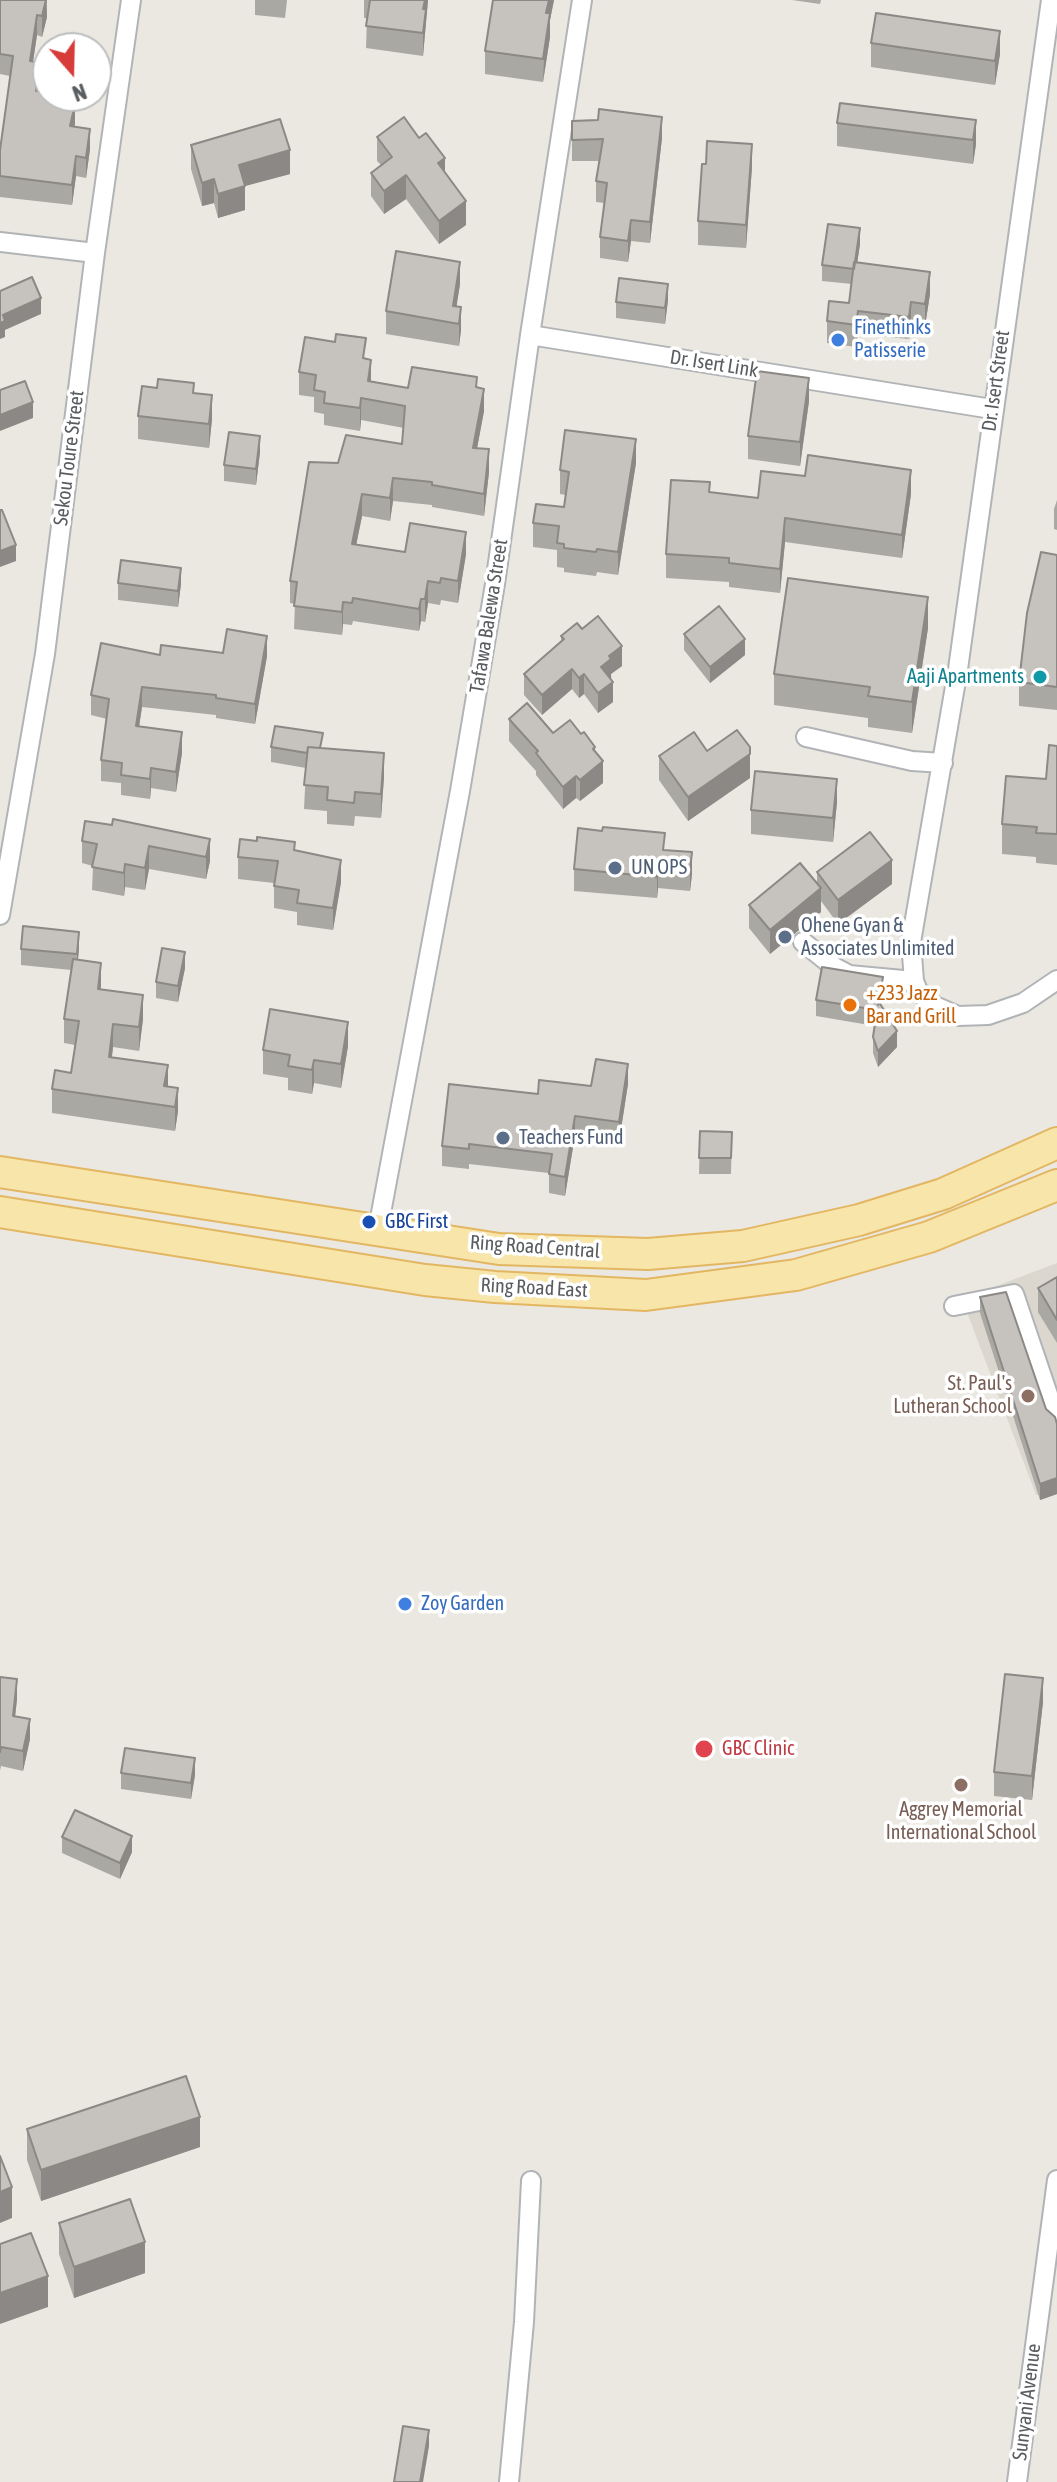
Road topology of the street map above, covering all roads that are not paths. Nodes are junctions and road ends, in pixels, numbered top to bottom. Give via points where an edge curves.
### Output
1 (131, 0) edge
2 (582, 0) edge
3 (1051, 0) edge
4 (0, 242) edge
5 (95, 253) junction
6 (530, 335) junction
7 (992, 409) junction
8 (806, 737) dead end
9 (943, 763) junction
10 (0, 915) edge
11 (803, 942) dead end
12 (1057, 980) edge
13 (914, 981) junction
14 (1057, 1143) edge
15 (0, 1172) edge
16 (1057, 1185) edge
17 (191, 1201) junction
18 (0, 1212) edge
19 (378, 1229) junction
20 (185, 1241) junction
21 (954, 1306) dead end
22 (1057, 1421) edge
23 (1057, 2180) edge
24 (531, 2181) dead end
25 (509, 2482) edge
26 (1017, 2482) edge

1 - 5 street, Sekou Toure Street
2 - 6 street, Tafawa Balewa Street
3 - 7 street, Dr. Isert Street
4 - 5 street
5 - 10 street, Sekou Toure Street via 45,654
6 - 7 street, Dr. Isert Link
6 - 19 street, Tafawa Balewa Street via 490,614
7 - 9 street, Dr. Isert Street
8 - 9 street
9 - 13 street, Dr. Isert Street via 911,942
11 - 13 street via 849,975
12 - 13 street via 1023,1003 988,1015 958,1016 935,1006
14 - 19 main road, Ring Road Central via 943,1194 859,1220 743,1246 648,1254 499,1249
15 - 17 main road, Ring Road Central
16 - 20 main road, Ring Road East via 929,1237 796,1275 646,1295 425,1280
17 - 19 main road, Ring Road Central
17 - 20 main road
18 - 20 main road, Ring Road East
21 - 22 street via 1014,1294
23 - 26 street, Sunyani Avenue
24 - 25 street

